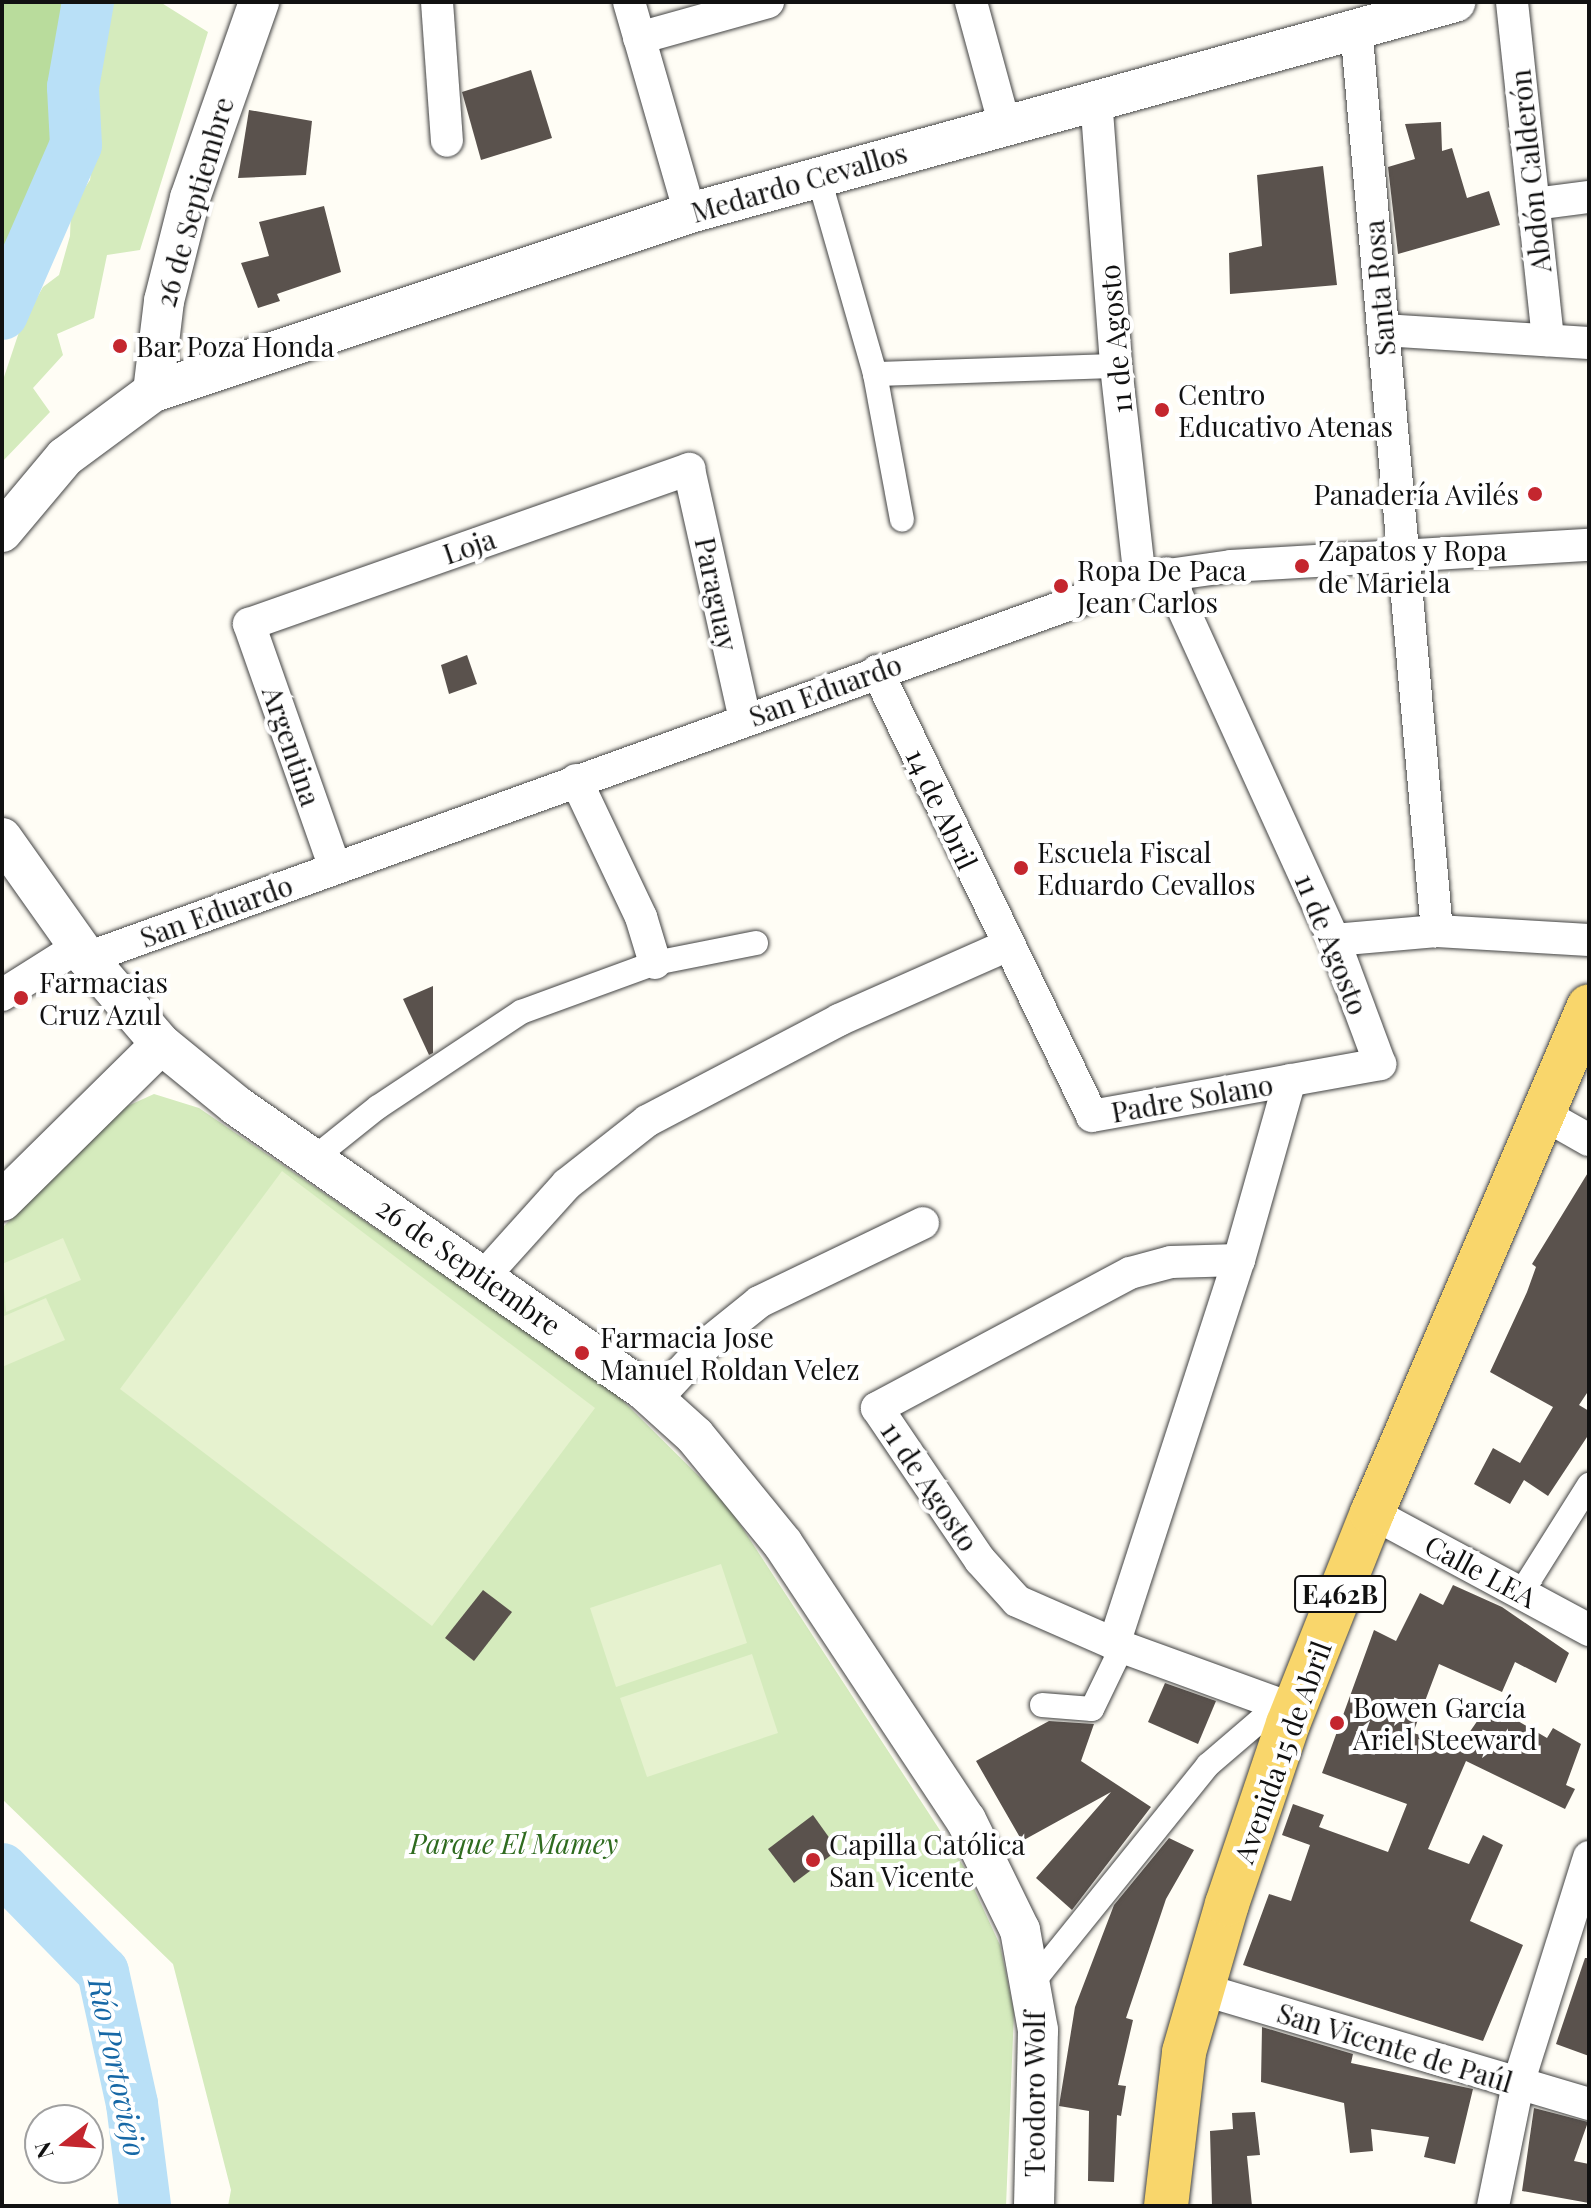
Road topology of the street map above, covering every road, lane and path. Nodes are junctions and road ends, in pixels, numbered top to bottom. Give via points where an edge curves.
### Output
1 (259, 2) edge
2 (437, 2) edge
3 (629, 2) edge
4 (768, 2) edge
5 (971, 2) edge
6 (1455, 2) edge
7 (1512, 2) edge
8 (1356, 27) junction
9 (639, 38) junction
10 (1096, 98) junction
11 (1004, 123) junction
12 (447, 141) dead end
13 (818, 175) junction
14 (1589, 197) edge
15 (1534, 204) junction
16 (690, 213) junction
17 (1383, 330) junction
18 (1548, 340) junction
19 (1589, 343) edge
20 (1116, 366) junction
21 (875, 374) junction
22 (153, 392) junction
23 (689, 469) joint
24 (902, 520) dead end
25 (2, 532) edge
26 (1589, 545) edge
27 (1404, 555) junction
28 (1154, 576) junction
29 (249, 624) joint
30 (877, 671) junction
31 (745, 719) junction
32 (576, 780) junction
33 (2, 838) edge
34 (335, 868) junction
35 (1437, 931) junction
36 (1334, 940) junction
37 (1589, 940) edge
38 (756, 943) dead end
39 (1006, 946) junction
40 (82, 953) junction
41 (655, 963) junction
42 (2, 995) edge
43 (1589, 1006) edge
44 (161, 1044) junction
45 (1290, 1080) junction
46 (1543, 1114) junction
47 (1589, 1140) edge
48 (313, 1159) junction
49 (2, 1201) edge
50 (923, 1223) dead end
51 (1239, 1260) junction
52 (485, 1275) junction
53 (655, 1400) junction
54 (1589, 1485) edge
55 (1372, 1513) junction
56 (1521, 1593) junction
57 (1589, 1630) edge
58 (1118, 1645) junction
59 (1042, 1705) dead end
60 (1286, 1708) junction
61 (1589, 1857) edge
62 (1033, 1982) junction
63 (1201, 1989) junction
64 (1518, 2084) junction
65 (1589, 2104) edge
66 (1034, 2206) edge
67 (1166, 2206) edge
68 (1493, 2206) edge

1 - 22 street, 26 de Septiembre via 190,198 164,301
2 - 12 street
3 - 9 street
4 - 9 street
5 - 11 street
6 - 8 street, Medardo Cevallos
7 - 15 street, Abdón Calderón
8 - 10 street, Medardo Cevallos
8 - 17 street, Santa Rosa
9 - 16 street
10 - 11 street, Medardo Cevallos
10 - 20 street, 11 de Agosto
11 - 13 street, Medardo Cevallos
13 - 16 street, Medardo Cevallos
13 - 21 street
14 - 15 street
15 - 18 street, Abdón Calderón
16 - 22 street, Medardo Cevallos
17 - 18 street
17 - 27 street, Santa Rosa
18 - 19 street
20 - 21 street
20 - 28 street, 11 de Agosto
21 - 24 street
22 - 25 street via 65,457
23 - 29 street, Loja
23 - 31 street, Paraguay
26 - 27 street, San Eduardo
27 - 28 street, San Eduardo
27 - 35 street, Santa Rosa
28 - 30 street, San Eduardo
28 - 36 street, 11 de Agosto
29 - 34 street, Argentina
30 - 31 street, San Eduardo
30 - 39 street, 14 de Abril
31 - 32 street, San Eduardo
32 - 34 street, San Eduardo
32 - 41 street via 641,917
33 - 40 street, 26 de Septiembre
34 - 40 street, San Eduardo
35 - 36 street
35 - 37 street
36 - 45 street, 11 de Agosto via 1380,1064
38 - 41 street
39 - 45 street, Padre Solano via 1092,1116
39 - 52 street via 825,1027 647,1121 567,1184
40 - 42 street, San Eduardo
40 - 44 street, 26 de Septiembre
41 - 48 street via 521,1012 378,1107
43 - 46 main road, Avenida 15 de Abril / E462B
44 - 48 street, 26 de Septiembre
44 - 49 street
45 - 51 street
46 - 47 street
46 - 55 main road, Avenida 15 de Abril / E462B
48 - 52 street, 26 de Septiembre
50 - 53 street via 759,1302 707,1344
51 - 58 street
51 - 58 street, 11 de Agosto via 1171,1262 1130,1273 877,1408 999,1585 1038,1613
52 - 53 street, 26 de Septiembre
53 - 62 street, 26 de Septiembre via 739,1486 919,1747 994,1872 1020,1930
54 - 56 street
55 - 56 street, Calle LEA
55 - 60 main road, Avenida 15 de Abril / E462B
56 - 57 street, Calle LEA
58 - 59 street via 1092,1709
58 - 60 street, 11 de Agosto
60 - 62 street via 1208,1765
60 - 63 main road, Avenida 15 de Abril / E462B
61 - 64 street
62 - 66 street, Teodoro Wolf via 1038,2030
63 - 64 street, San Vicente de Paúl
63 - 67 main road, Avenida 15 de Abril / E462B via 1184,2052
64 - 65 street, San Vicente de Paúl
64 - 68 street

